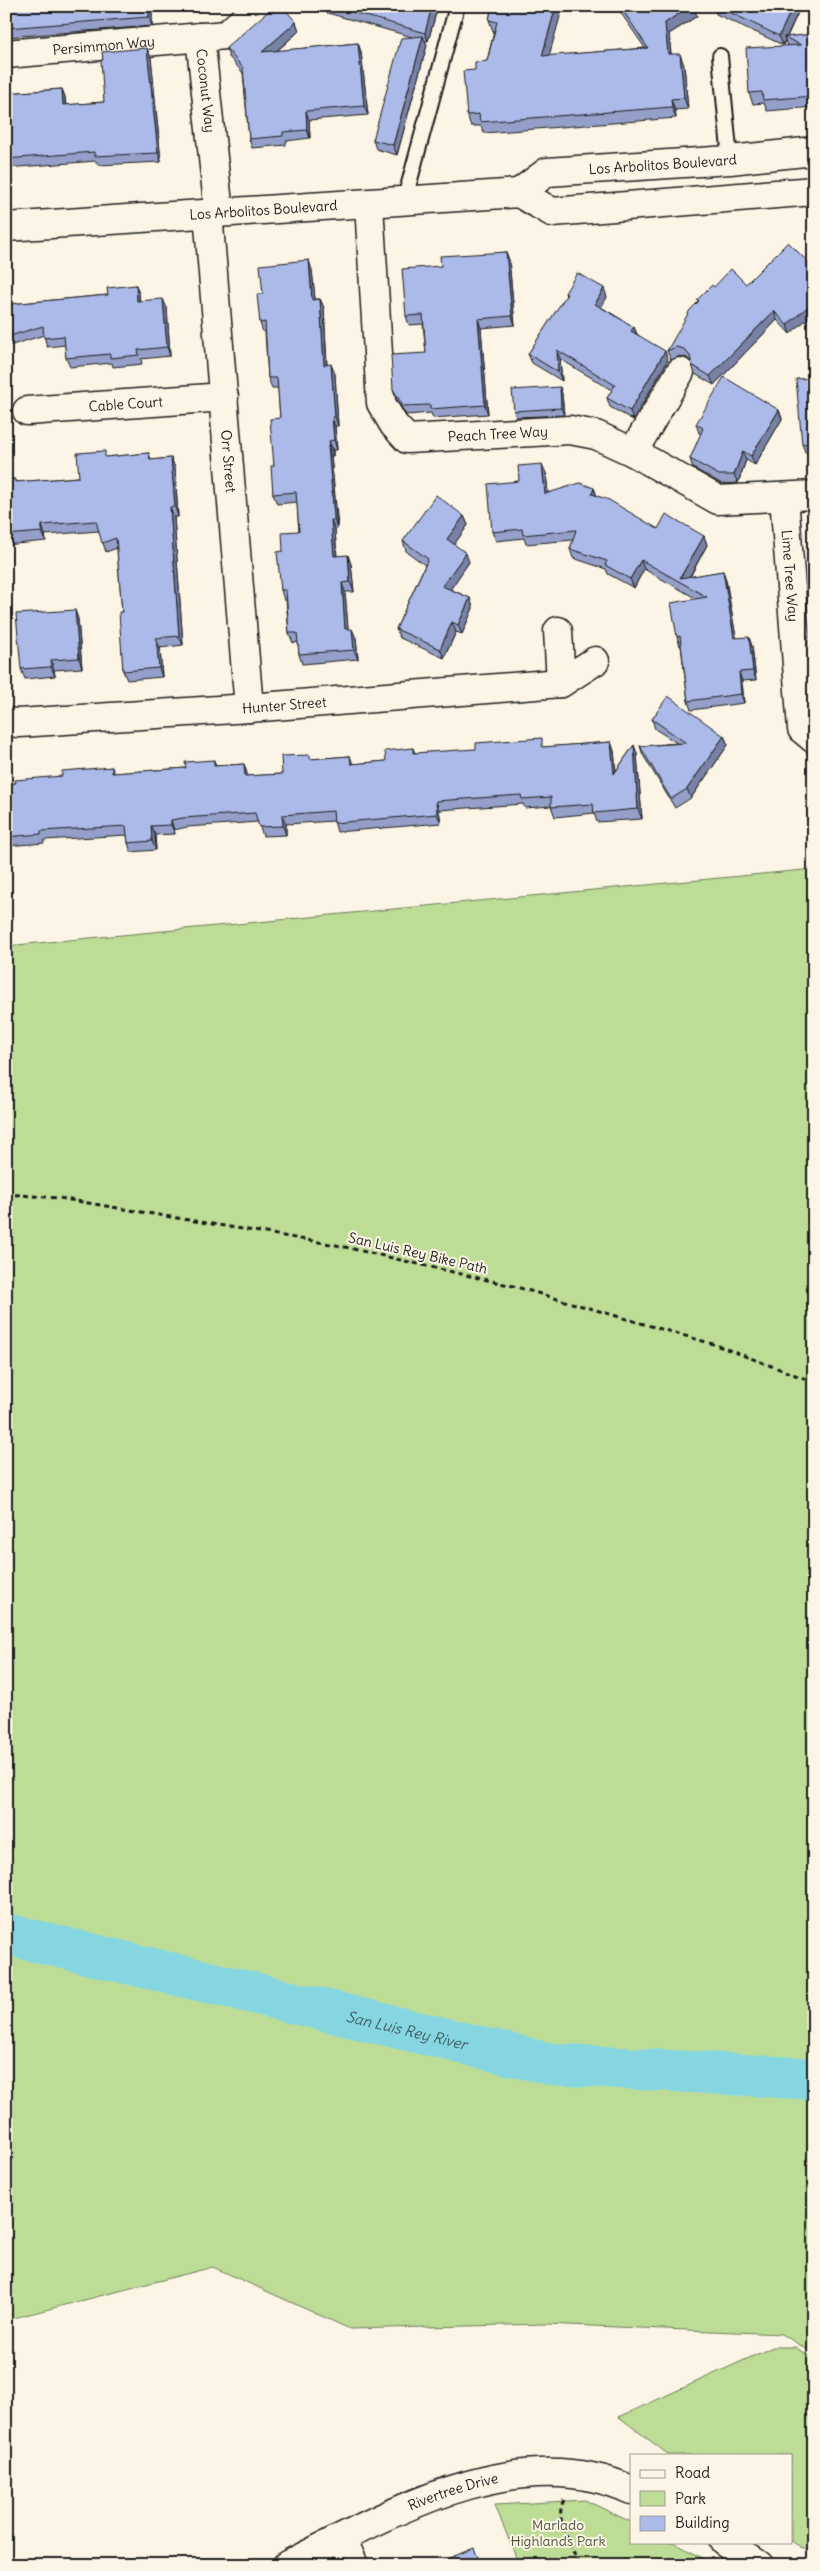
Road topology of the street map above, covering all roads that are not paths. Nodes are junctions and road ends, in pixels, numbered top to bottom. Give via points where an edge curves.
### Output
1 (260, 6) edge
2 (457, 6) edge
3 (200, 37) junction
4 (6, 54) edge
5 (720, 56) dead end
6 (814, 151) edge
7 (730, 160) junction
8 (814, 191) edge
9 (519, 193) junction
10 (404, 202) junction
11 (369, 204) junction
12 (214, 213) junction
13 (6, 228) edge
14 (680, 372) dead end
15 (224, 397) junction
16 (27, 411) dead end
17 (633, 452) junction
18 (814, 495) edge
19 (784, 497) junction
20 (558, 631) dead end
21 (595, 661) dead end
22 (561, 683) junction
23 (248, 708) junction
24 (6, 722) edge
25 (814, 739) edge
26 (630, 2490) edge
27 (342, 2538) junction
28 (727, 2544) edge
29 (287, 2565) edge
30 (354, 2565) edge
31 (759, 2565) edge

1 - 3 street, Coconut Way via 226,35
2 - 10 lane
3 - 4 street, Persimmon Way
3 - 12 street, Coconut Way
5 - 7 lane
6 - 7 street, Los Arbolitos Boulevard
7 - 9 street, Los Arbolitos Boulevard via 546,172
8 - 9 street via 552,212
9 - 10 street, Los Arbolitos Boulevard
10 - 11 street, Los Arbolitos Boulevard
11 - 12 street, Los Arbolitos Boulevard
11 - 17 street, Peach Tree Way via 381,403 407,439 570,430 596,435
12 - 13 street, Los Arbolitos Boulevard
12 - 15 street, Orr Street
14 - 17 street
15 - 16 street, Cable Court
15 - 23 street, Orr Street
17 - 19 street, Peach Tree Way via 718,500
18 - 19 street, Peach Tree Way
19 - 25 street, Lime Tree Way via 802,729
20 - 22 street
21 - 22 street, Hunter Street
22 - 23 street, Hunter Street
23 - 24 street, Hunter Street
26 - 27 street, Rivertree Drive via 578,2476 539,2473 481,2481 440,2494
27 - 29 street, Rivertree Drive
27 - 30 street
28 - 31 street

